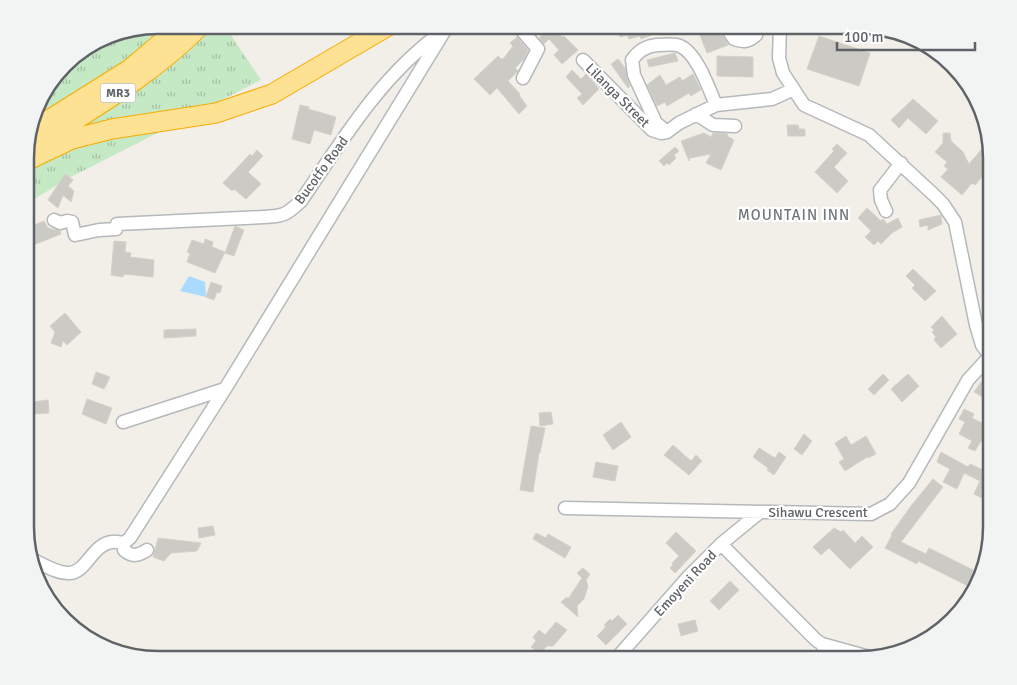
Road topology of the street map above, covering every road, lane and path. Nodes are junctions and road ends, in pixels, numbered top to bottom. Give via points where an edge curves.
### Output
1 (171, 34) edge
2 (192, 34) edge
3 (375, 34) edge
4 (439, 34) edge
5 (444, 34) edge
6 (526, 34) edge
7 (731, 34) edge
8 (756, 34) edge
9 (780, 34) edge
10 (583, 60) dead end
11 (523, 78) dead end
12 (792, 90) junction
13 (716, 105) junction
14 (696, 114) junction
15 (734, 126) dead end
16 (38, 127) edge
17 (667, 132) junction
18 (35, 145) edge
19 (34, 157) edge
20 (900, 163) junction
21 (886, 211) dead end
22 (54, 220) dead end
23 (983, 347) edge
24 (983, 365) edge
25 (225, 389) junction
26 (123, 422) dead end
27 (565, 508) dead end
28 (760, 512) junction
29 (124, 543) junction
30 (722, 544) junction
31 (147, 550) dead end
32 (39, 563) edge
33 (822, 644) junction
34 (623, 651) edge
35 (825, 651) edge
36 (847, 651) edge

1 - 16 highway, MR3 via 130,69
2 - 18 highway, MR3 via 135,82
3 - 19 highway via 272,94 216,113 157,120 72,139
4 - 22 street, Bucotfo Road via 416,51 367,104 300,201 288,213 117,224 116,229 75,235 72,222
5 - 25 street
6 - 11 street via 538,49
7 - 8 street via 743,42 752,40
9 - 12 street via 779,58
10 - 17 street, Lilanga Street via 652,130
12 - 13 street, Lilanga Street via 772,100
12 - 20 street via 804,105 869,135
13 - 14 street, Lilanga Street
13 - 17 street via 688,51 679,45 651,45 638,52 632,60 634,75 656,123
14 - 15 street via 713,125
14 - 17 street, Lilanga Street
20 - 21 street via 880,190
20 - 23 street via 938,199 955,222
24 - 28 street, Sihawu Crescent via 968,380 909,483 890,504 872,514
25 - 26 street
25 - 29 street
27 - 28 street, Sihawu Crescent
28 - 30 street, Emoyeni Road
29 - 31 street via 124,550 135,556
29 - 32 street via 102,545 77,571 70,573
30 - 33 street
30 - 34 street, Emoyeni Road
33 - 35 street
33 - 36 street

